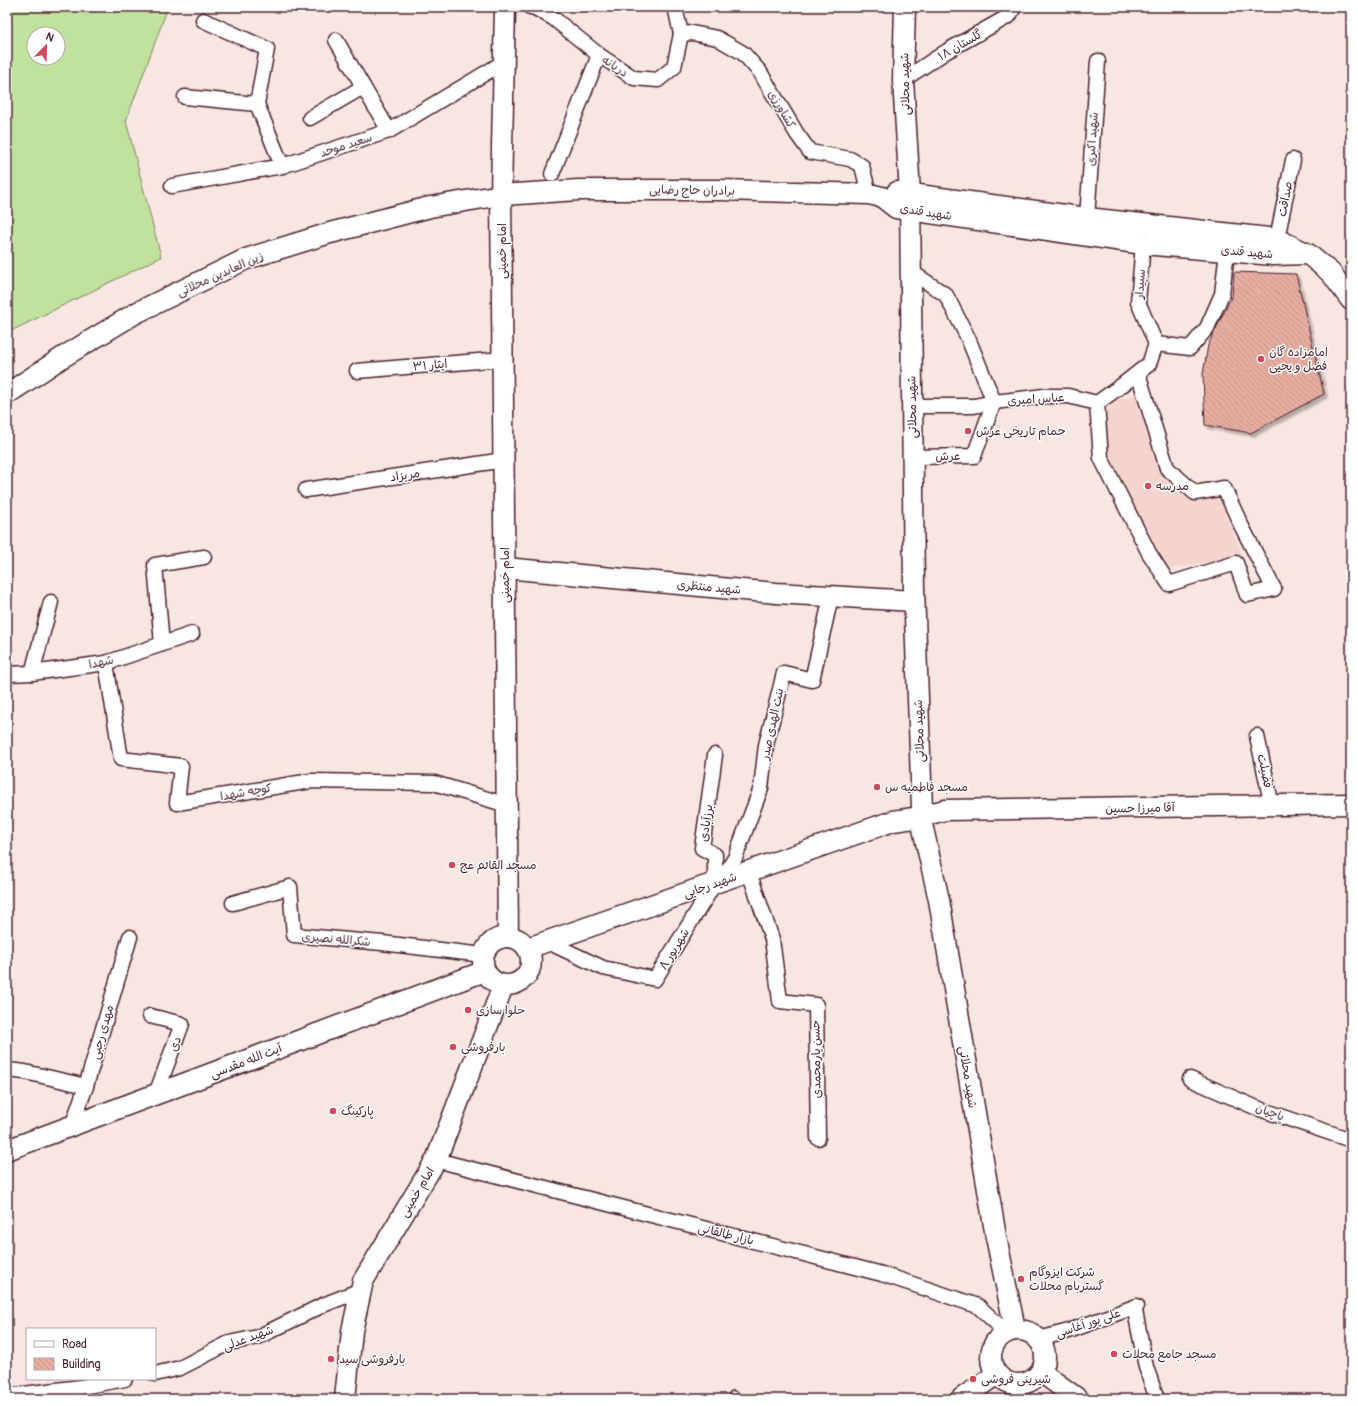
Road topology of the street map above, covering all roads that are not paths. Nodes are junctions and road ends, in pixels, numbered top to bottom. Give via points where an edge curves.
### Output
1 (505, 7) edge
2 (530, 7) edge
3 (675, 7) edge
4 (905, 7) edge
5 (1014, 7) edge
6 (203, 20) dead end
7 (681, 34) junction
8 (336, 40) dead end
9 (599, 55) junction
10 (1098, 61) dead end
11 (504, 62) junction
12 (903, 80) junction
13 (363, 87) junction
14 (185, 97) dead end
15 (256, 104) junction
16 (310, 118) dead end
17 (389, 131) junction
18 (1293, 160) dead end
19 (282, 166) junction
20 (552, 174) dead end
21 (172, 186) dead end
22 (876, 196) junction
23 (910, 202) junction
24 (501, 204) junction
25 (1087, 218) junction
26 (1277, 239) junction
27 (1143, 244) junction
28 (1227, 251) junction
29 (1308, 254) junction
30 (910, 271) junction
31 (1351, 300) edge
32 (1156, 344) junction
33 (503, 359) junction
34 (357, 371) dead end
35 (1138, 373) junction
36 (7, 394) edge
37 (994, 402) junction
38 (1097, 404) junction
39 (912, 406) junction
40 (912, 457) junction
41 (504, 460) junction
42 (306, 490) dead end
43 (204, 557) dead end
44 (505, 568) junction
45 (831, 597) junction
46 (914, 601) junction
47 (50, 602) dead end
48 (192, 634) dead end
49 (162, 644) junction
50 (106, 663) junction
51 (32, 673) junction
52 (7, 674) edge
53 (1257, 736) dead end
54 (715, 755) dead end
55 (1351, 804) edge
56 (507, 805) junction
57 (1272, 806) junction
58 (922, 816) junction
59 (893, 821) joint
60 (749, 872) junction
61 (718, 882) junction
62 (233, 903) dead end
63 (130, 937) dead end
64 (508, 937) junction
65 (548, 942) junction
66 (528, 948) junction
67 (484, 963) junction
68 (503, 986) junction
69 (150, 1016) dead end
70 (7, 1070) edge
71 (1190, 1079) dead end
72 (86, 1086) junction
73 (156, 1094) junction
74 (72, 1126) junction
75 (818, 1138) dead end
76 (1351, 1140) edge
77 (7, 1150) edge
78 (436, 1160) junction
79 (362, 1290) junction
80 (1010, 1331) junction
81 (1039, 1339) junction
82 (1041, 1372) junction
83 (156, 1374) edge
84 (997, 1374) junction
85 (120, 1380) edge
86 (7, 1396) edge
87 (345, 1399) edge
88 (961, 1399) edge
89 (1078, 1399) edge
90 (1157, 1399) edge

1 - 11 main road, امام خمینی
2 - 9 street, دریانه via 553,18
3 - 7 street, دریانه
4 - 12 main road, شهید محلاتی
5 - 12 street, گلستان ۱۸ via 1009,16 947,51
6 - 15 street via 267,49
7 - 9 street, دریانه via 674,67 658,80 634,78
7 - 22 street, کشاورزی via 692,33 717,38 743,53 760,72 810,152 850,159 862,166
8 - 13 street
9 - 20 street
10 - 25 street, شهید اکبری
11 - 17 street, سعید موحد
11 - 24 main road, امام خمینی
12 - 23 main road, شهید محلاتی
13 - 16 street
13 - 17 street
14 - 15 street
15 - 19 street
17 - 19 street, سعید موحد
18 - 26 street, صداقت
19 - 21 street, سعید موحد
22 - 23 main road, شهید قندی via 896,208
22 - 24 main road, برادران حاج رضایی via 579,190
23 - 25 main road, شهید قندی
23 - 27 main road, شهید قندی
23 - 30 main road, شهید محلاتی
24 - 33 main road, امام خمینی
24 - 36 main road, زین العابدین محلاتی via 430,207 330,232 246,259 136,313
25 - 26 main road, شهید قندی
26 - 29 main road, شهید قندی
27 - 28 main road, شهید قندی
27 - 32 street, سپیدار via 1138,302
28 - 29 main road, شهید قندی via 1273,255
28 - 32 street via 1222,294 1207,328 1190,348
29 - 31 main road, شهید قندی via 1331,272
30 - 37 street via 946,295 968,338
30 - 39 main road, شهید محلاتی
32 - 35 street via 1149,364
33 - 34 street, ایثار ۳۱
33 - 41 main road, امام خمینی
35 - 38 street
35 - 38 street via 1167,468 1195,493 1224,488 1274,589 1247,595 1236,563 1169,584 1149,553 1100,458
37 - 38 street, عباس امیری via 1068,396
37 - 39 street, عباس امیری via 974,406
37 - 40 street, عرش via 974,456
39 - 40 main road, شهید محلاتی
40 - 46 main road, شهید محلاتی
41 - 42 street, مریزاد
41 - 44 main road, امام خمینی
43 - 49 street via 156,565
44 - 45 main road, شهید منتظری
44 - 56 main road, امام خمینی
45 - 46 main road, شهید منتظری
45 - 61 street, بنت الهدی صدر via 812,680 784,673 766,746 761,788 735,858
46 - 58 main road, شهید محلاتی
47 - 51 street
48 - 49 street, شهدا
49 - 50 street, شهدا
50 - 51 street, شهدا
50 - 56 street, کوچه شهدا via 121,759 181,766 177,803 311,781 434,783
51 - 52 street, شهدا
53 - 57 street, فضیلت
54 - 61 street, برزآبادی via 702,848 715,855
55 - 57 main road, آقا میرزا حسین
56 - 64 main road, امام خمینی
57 - 58 main road, آقا میرزا حسین via 945,810
58 - 59 main road, آقا میرزا حسین
58 - 80 main road, شهید محلاتی via 939,900
59 - 60 main road, شهید رجایی
60 - 61 main road, شهید رجایی
60 - 75 street, حسن یارمحمدی via 772,939 780,1001 816,1005
61 - 65 main road, شهید رجایی
61 - 65 street, ۸ شهریور via 656,979 603,968
62 - 67 street, شکرالله نصیری via 290,887 294,935 382,943
63 - 72 street, مهدی رجبی
64 - 66 main road via 516,938
64 - 67 main road via 492,942 487,948
65 - 66 main road, شهید رجایی
66 - 68 main road via 532,964 530,972 519,983
67 - 68 main road via 489,978
67 - 73 main road, آیت الله مقدسی
68 - 78 main road, امام خمینی
69 - 73 street, دی via 182,1024
70 - 72 street
71 - 76 street, پاچیان via 1257,1108
72 - 74 street, مهدی رجبی
73 - 74 main road, آیت الله مقدسی
74 - 77 main road, آیت الله مقدسی
78 - 79 main road, امام خمینی via 363,1282
78 - 80 street, بازار طالقانی via 882,1274 978,1306
79 - 83 street, شهید عدلی via 323,1305 258,1337 229,1343 180,1368
79 - 87 main road, امام خمینی via 352,1331
80 - 81 main road via 1028,1331
80 - 84 main road via 999,1336 991,1351 993,1367
81 - 82 main road via 1046,1355
81 - 90 street, علی پور آغاسی via 1136,1308 1146,1367
82 - 84 main road via 1031,1380 1019,1384 1003,1380
82 - 89 main road
84 - 88 main road
85 - 86 street

